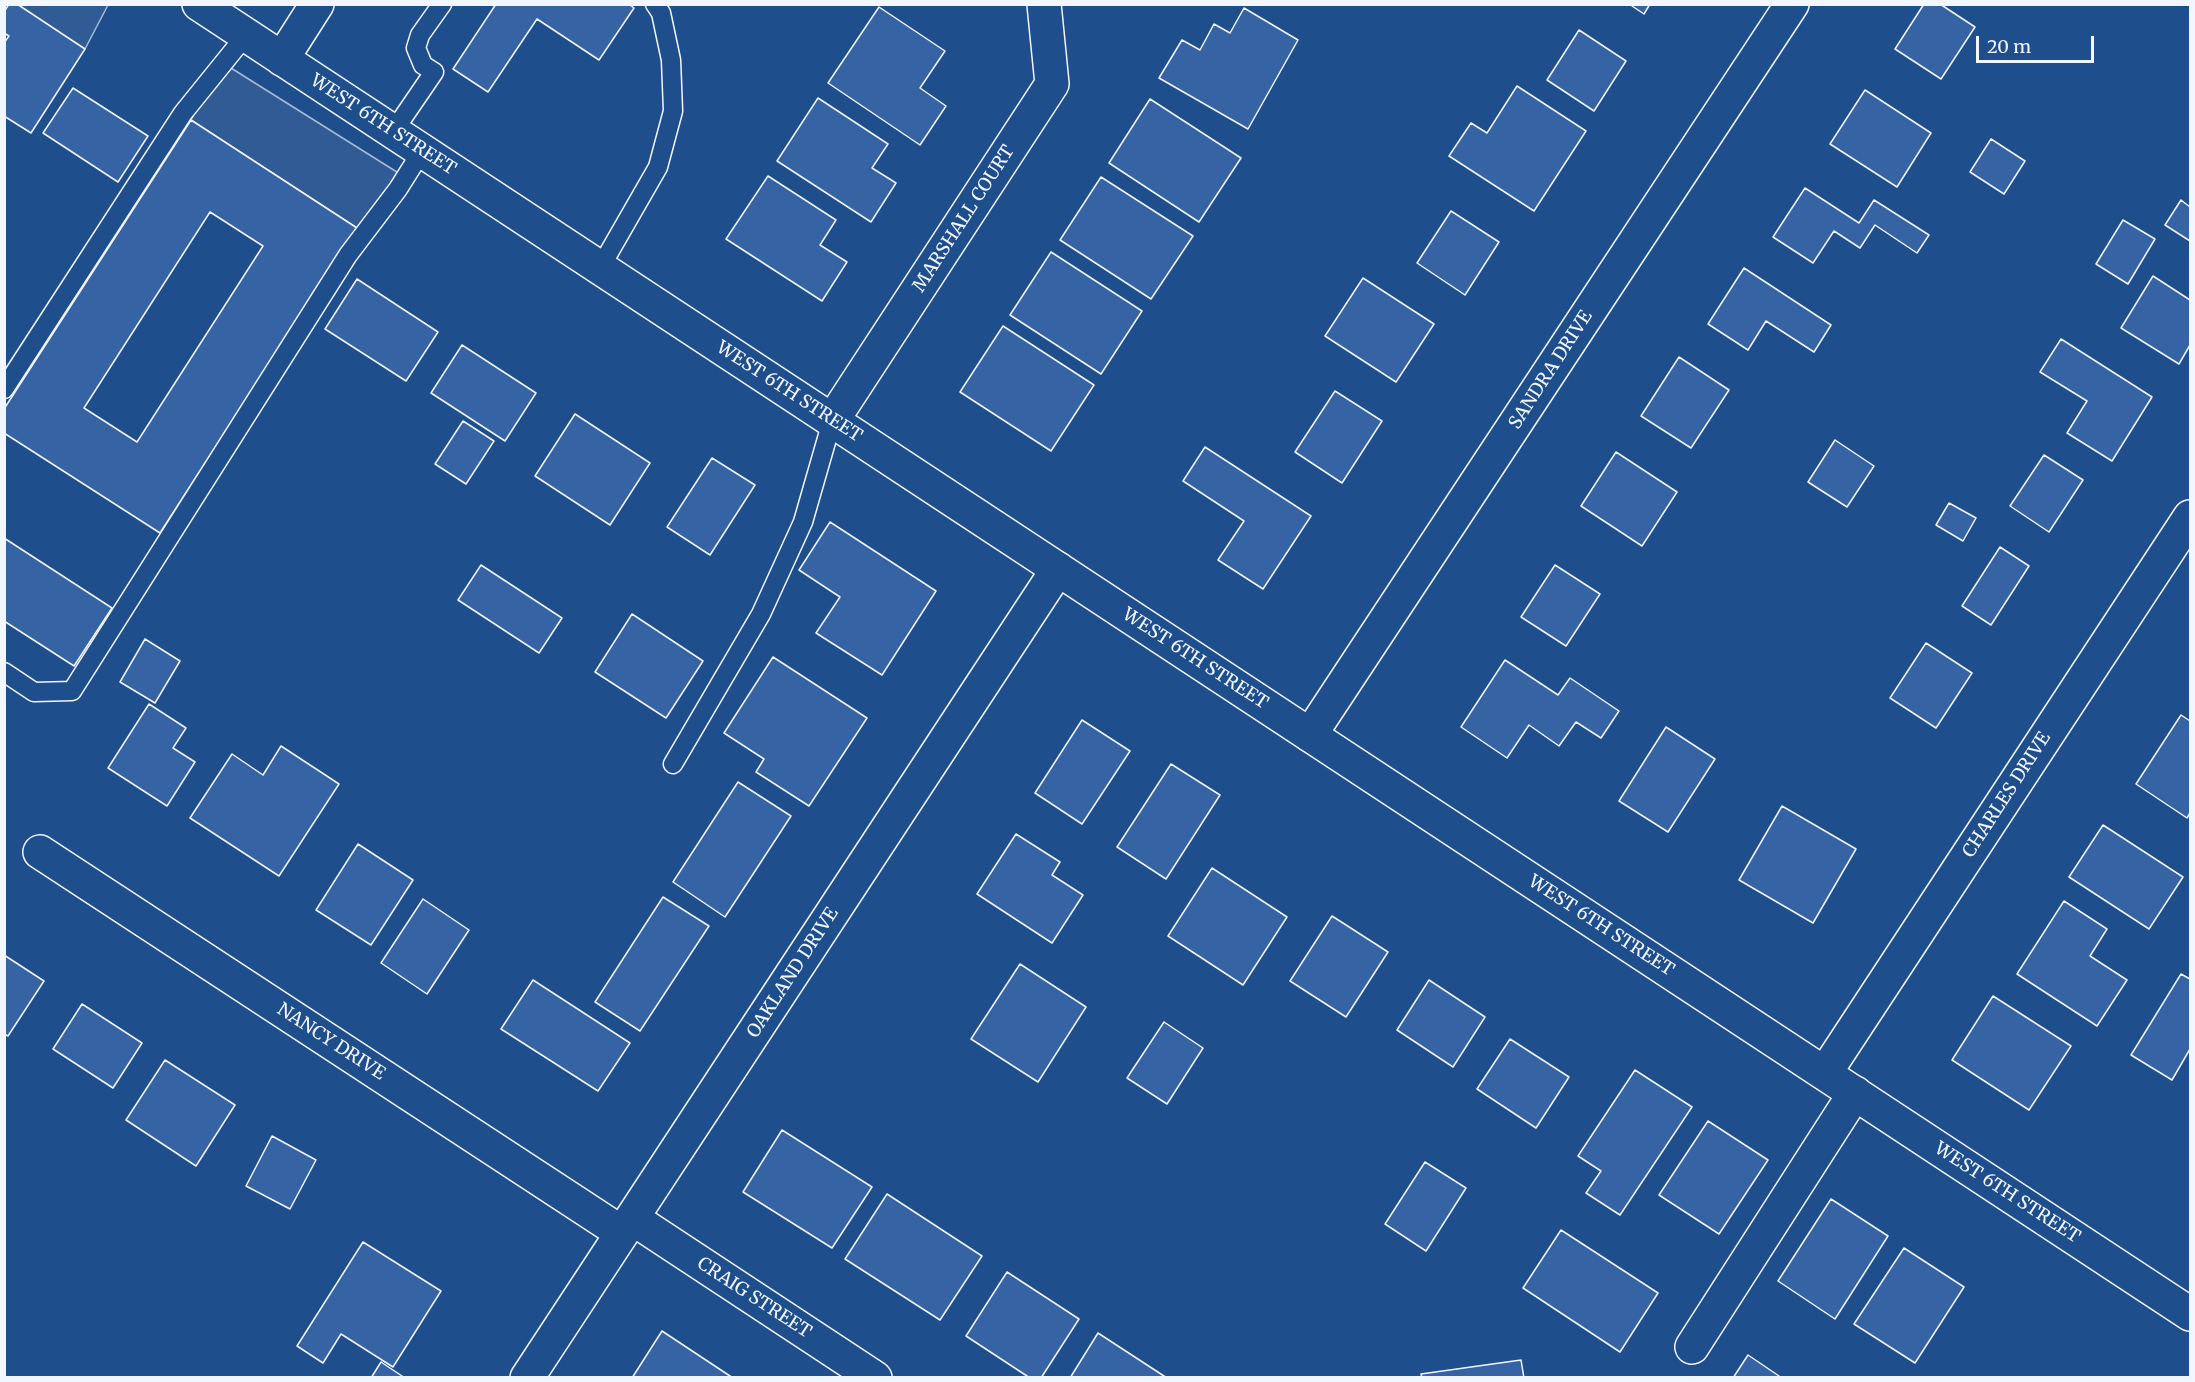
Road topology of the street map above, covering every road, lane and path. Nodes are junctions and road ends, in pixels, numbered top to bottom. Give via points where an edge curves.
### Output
1 (199, 4) edge
2 (317, 4) edge
3 (442, 4) edge
4 (655, 4) edge
5 (1044, 4) edge
6 (1792, 4) edge
7 (246, 34) junction
8 (282, 59) junction
9 (393, 132) junction
10 (422, 151) junction
11 (600, 268) junction
12 (4, 389) edge
13 (832, 421) junction
14 (2190, 517) edge
15 (1058, 569) junction
16 (4, 672) edge
17 (1310, 735) junction
18 (673, 764) dead end
19 (40, 852) dead end
20 (1825, 1073) junction
21 (1855, 1093) junction
22 (627, 1226) junction
23 (2190, 1314) edge
24 (1692, 1347) dead end
25 (527, 1377) edge
26 (875, 1377) edge

1 - 7 street, WEST 6TH STREET
2 - 8 street
3 - 9 lane via 420,35 416,48 423,65 434,72
4 - 11 lane via 661,13 671,60 673,111 658,167
5 - 13 street, MARSHALL COURT via 1052,84
6 - 17 street, SANDRA DRIVE
7 - 8 street, WEST 6TH STREET
7 - 12 lane via 183,113
8 - 9 street, WEST 6TH STREET
9 - 10 street, WEST 6TH STREET
10 - 11 street, WEST 6TH STREET
10 - 16 lane via 348,255 72,691 34,692
11 - 13 street, WEST 6TH STREET
13 - 15 street, WEST 6TH STREET
13 - 18 lane via 803,522 761,614
14 - 20 street, CHARLES DRIVE
15 - 17 street, WEST 6TH STREET
15 - 22 street, OAKLAND DRIVE
17 - 20 street, WEST 6TH STREET
19 - 22 street, NANCY DRIVE
20 - 21 street, WEST 6TH STREET
21 - 23 street, WEST 6TH STREET
21 - 24 street
22 - 25 street, OAKLAND DRIVE
22 - 26 street, CRAIG STREET

